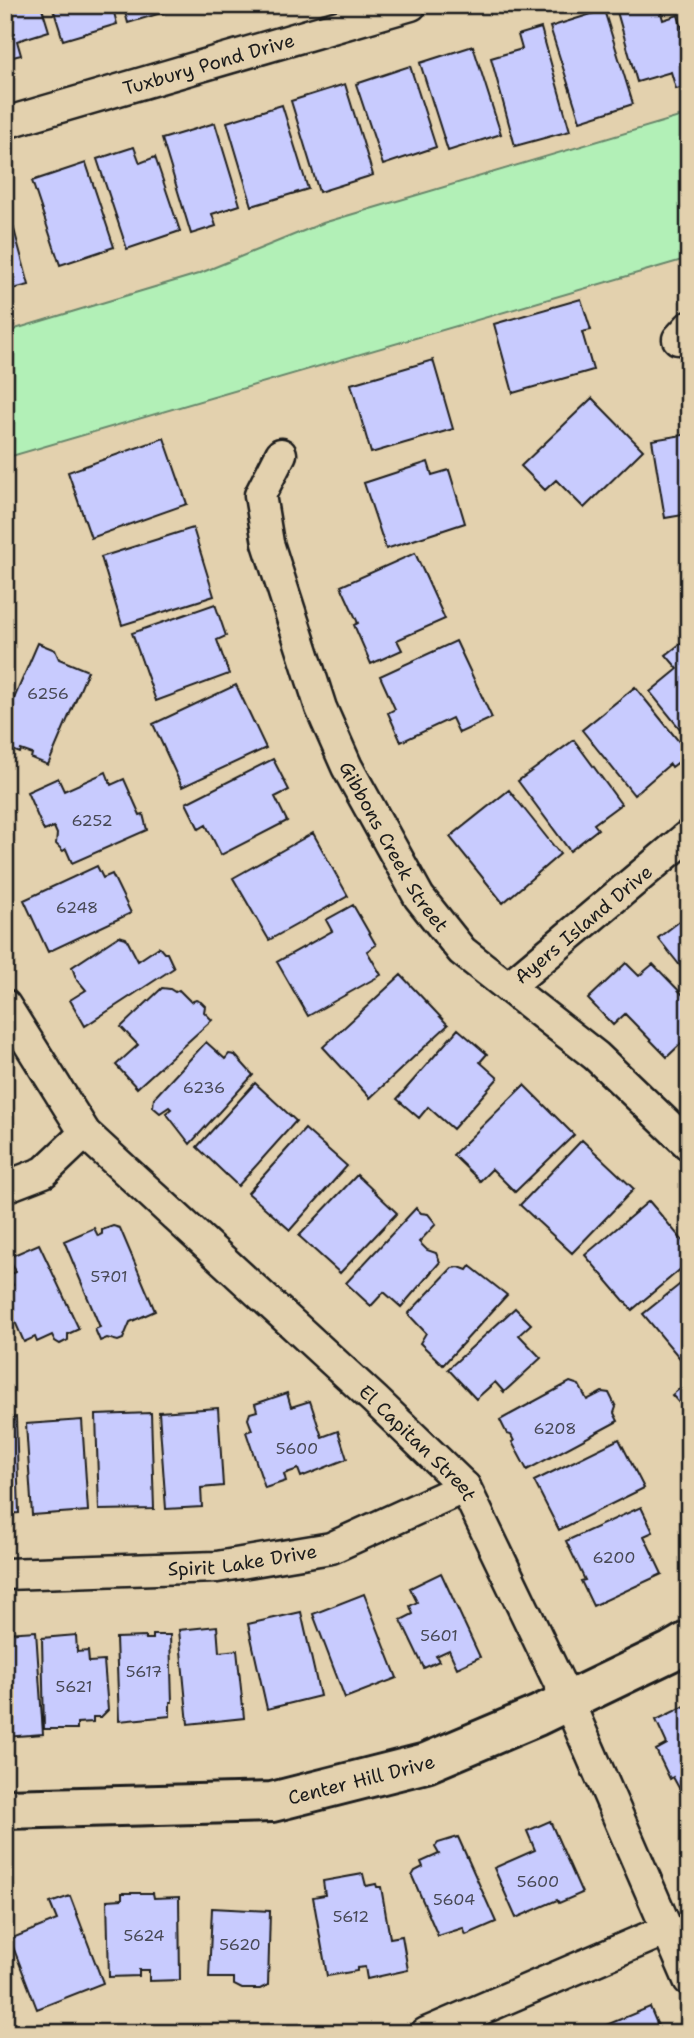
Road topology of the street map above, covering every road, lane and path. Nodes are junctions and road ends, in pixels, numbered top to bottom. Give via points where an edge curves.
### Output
1 (411, 5) edge
2 (5, 123) edge
3 (281, 454) dead end
4 (689, 835) edge
5 (508, 987) junction
6 (5, 1005) edge
7 (85, 1133) junction
8 (689, 1145) edge
9 (5, 1187) edge
10 (465, 1487) junction
11 (5, 1574) edge
12 (689, 1641) edge
13 (568, 1700) junction
14 (5, 1809) edge
15 (666, 1930) junction
16 (689, 1980) edge
17 (426, 2033) edge

1 - 2 street, Tuxbury Pond Drive
3 - 5 street, Gibbons Creek Street via 260,495 268,544 321,708 347,767 419,897 463,951
4 - 5 street, Ayers Island Drive
5 - 8 street, Gibbons Creek Street via 596,1056
6 - 7 street, El Capitan Street
7 - 9 street via 44,1172
7 - 10 street, El Capitan Street
10 - 11 street, Spirit Lake Drive via 331,1548 217,1567
10 - 13 street, El Capitan Street
12 - 13 street, Center Hill Drive
13 - 14 street, Center Hill Drive via 426,1763 272,1802
13 - 15 street, El Capitan Street
15 - 16 street, El Capitan Street
15 - 17 street

